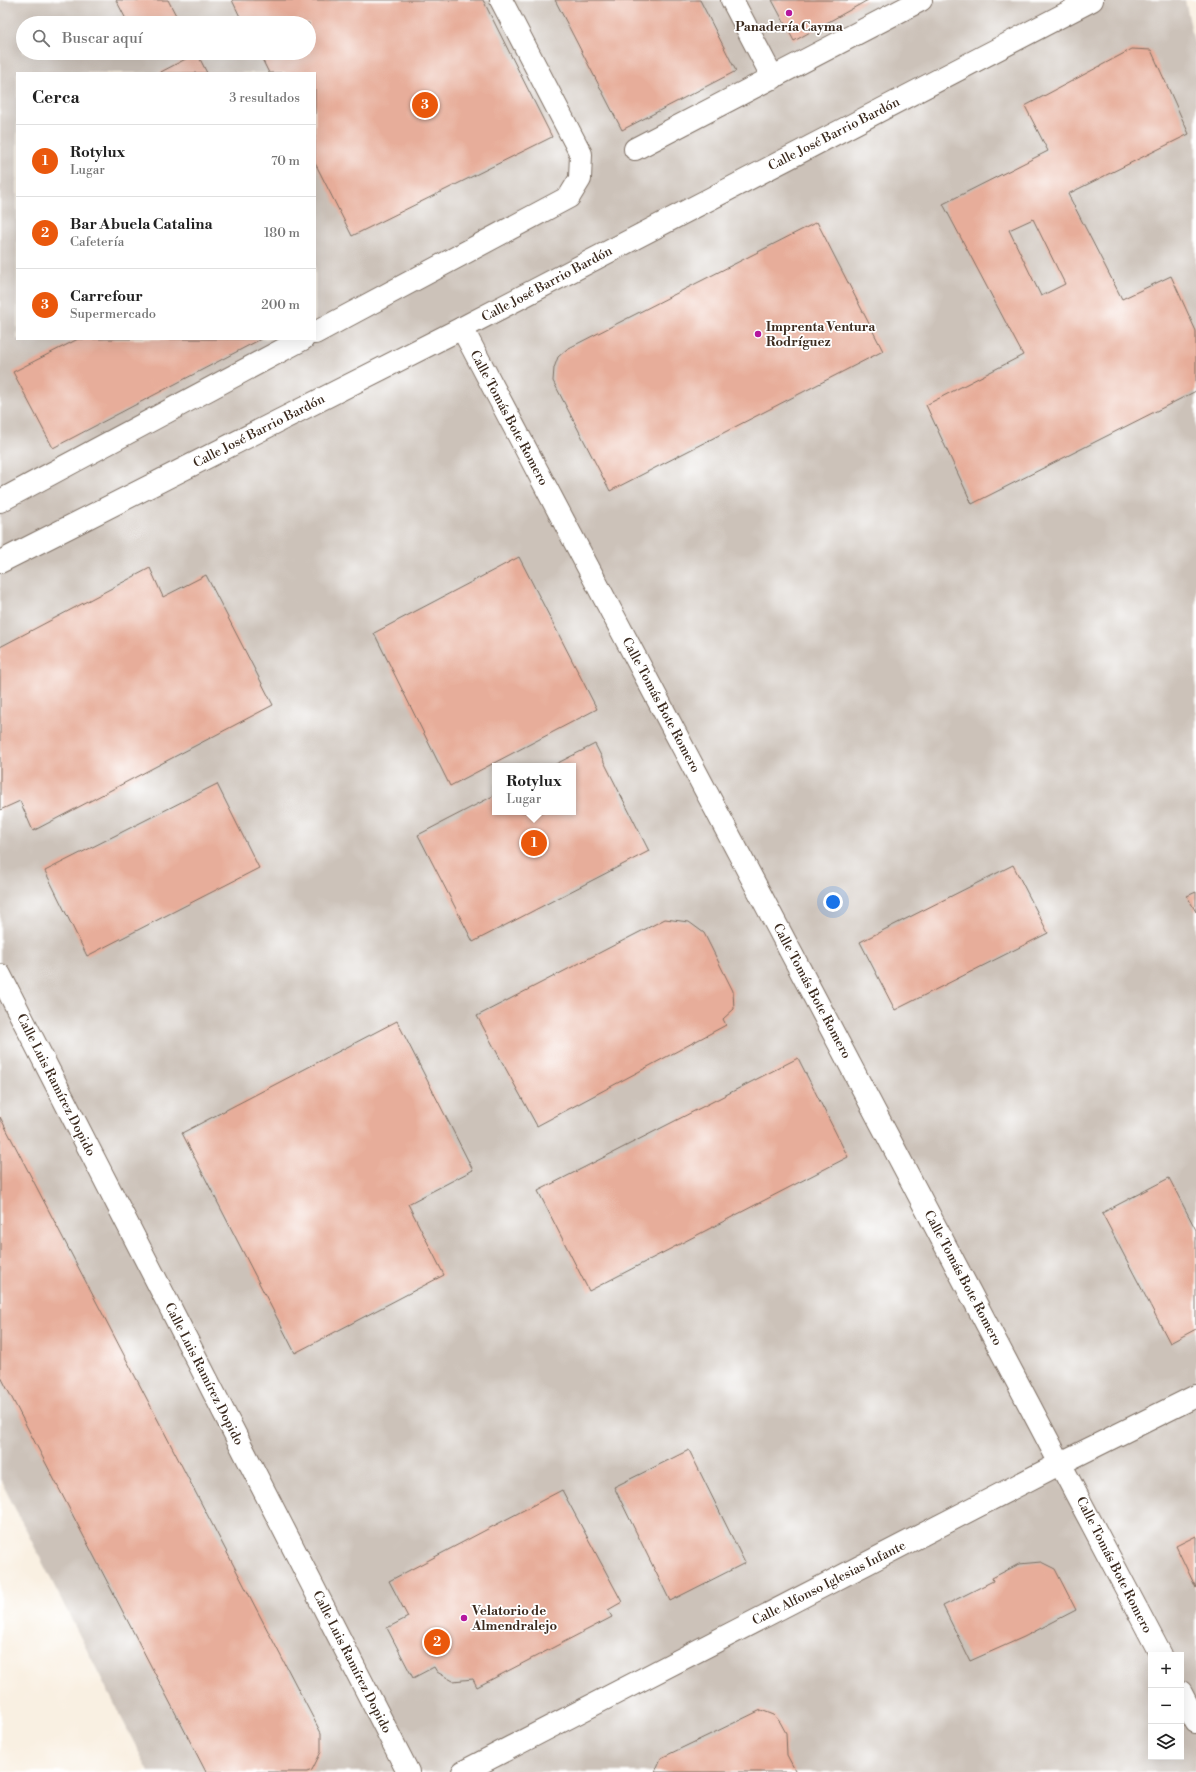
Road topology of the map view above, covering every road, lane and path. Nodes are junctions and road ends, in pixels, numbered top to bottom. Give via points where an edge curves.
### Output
1 (501, 0) edge
2 (732, 0) edge
3 (921, 0) edge
4 (1092, 0) edge
5 (773, 78) junction
6 (635, 149) dead end
7 (462, 328) junction
8 (316, 332) edge
9 (301, 340) edge
10 (0, 501) edge
11 (0, 562) edge
12 (0, 975) edge
13 (1196, 1396) edge
14 (1061, 1463) junction
15 (1159, 1652) edge
16 (1184, 1699) edge
17 (1196, 1722) edge
18 (408, 1772) edge
19 (463, 1772) edge

1 - 8 street via 581,154 580,179 569,197
2 - 5 street
3 - 5 street
4 - 7 street, Calle José Barrio Bardón
5 - 6 street
7 - 11 street, Calle José Barrio Bardón
7 - 14 street, Calle Tomás Bote Romero
9 - 10 street
12 - 18 street, Calle Luis Ramírez Dopido
13 - 14 street, Calle Alfonso Iglesias Infante
14 - 15 street, Calle Tomás Bote Romero
14 - 19 street, Calle Alfonso Iglesias Infante
16 - 17 street

